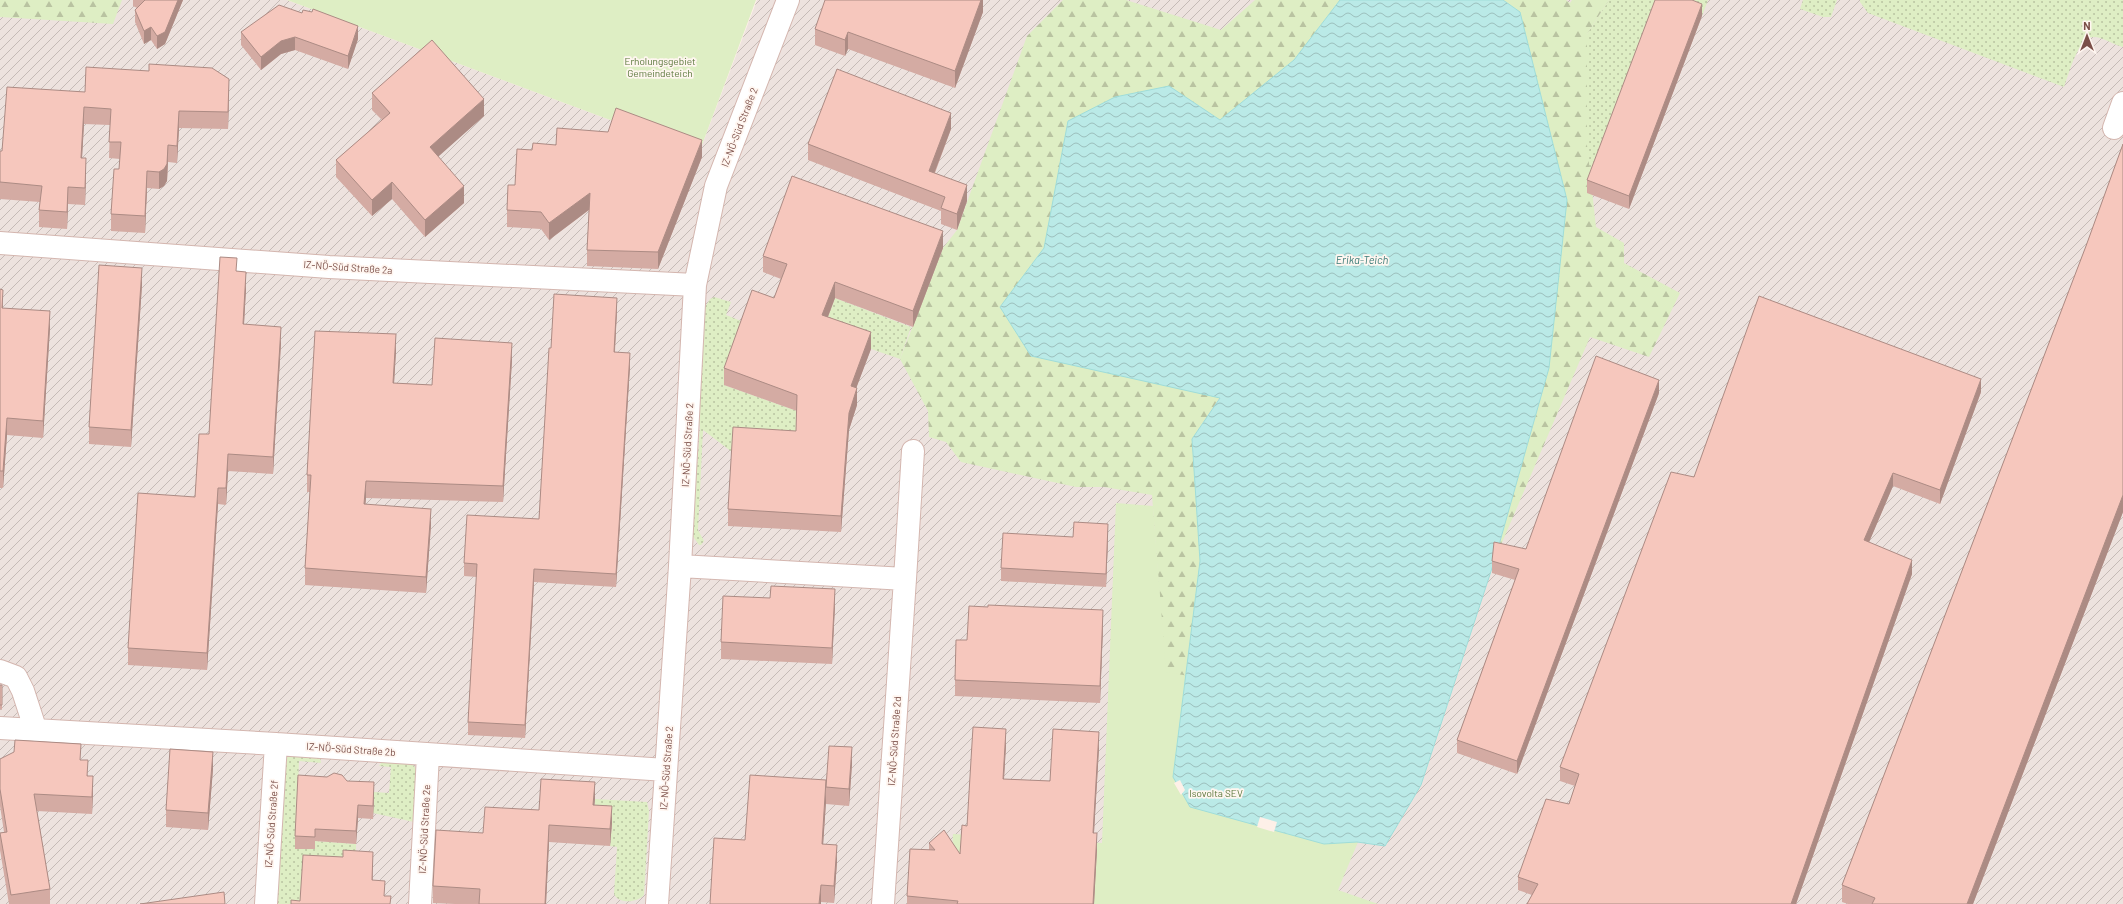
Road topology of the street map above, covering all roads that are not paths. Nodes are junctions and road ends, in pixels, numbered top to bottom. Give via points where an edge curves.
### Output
1 (788, 0) edge
2 (2123, 103) edge
3 (2114, 128) dead end
4 (0, 243) edge
5 (695, 285) junction
6 (913, 451) dead end
7 (680, 566) junction
8 (905, 579) junction
9 (0, 670) edge
10 (0, 728) edge
11 (36, 731) junction
12 (276, 744) junction
13 (428, 755) junction
14 (666, 770) junction
15 (266, 904) edge
16 (420, 904) edge
17 (657, 904) edge
18 (883, 904) edge

1 - 5 street, IZ-NÖ-Süd Straße 2 via 716,186
2 - 3 street
4 - 5 street, IZ-NÖ-Süd Straße 2a via 329,267
5 - 7 street, IZ-NÖ-Süd Straße 2
6 - 8 street, IZ-NÖ-Süd Straße 2d
7 - 8 street
7 - 14 street, IZ-NÖ-Süd Straße 2
8 - 18 street, IZ-NÖ-Süd Straße 2d
9 - 11 street via 16,677
10 - 11 street, IZ-NÖ-Süd Straße 2b
11 - 12 street, IZ-NÖ-Süd Straße 2b
12 - 13 street, IZ-NÖ-Süd Straße 2b
12 - 15 street, IZ-NÖ-Süd Straße 2f
13 - 14 street, IZ-NÖ-Süd Straße 2b
13 - 16 street, IZ-NÖ-Süd Straße 2e
14 - 17 street, IZ-NÖ-Süd Straße 2

